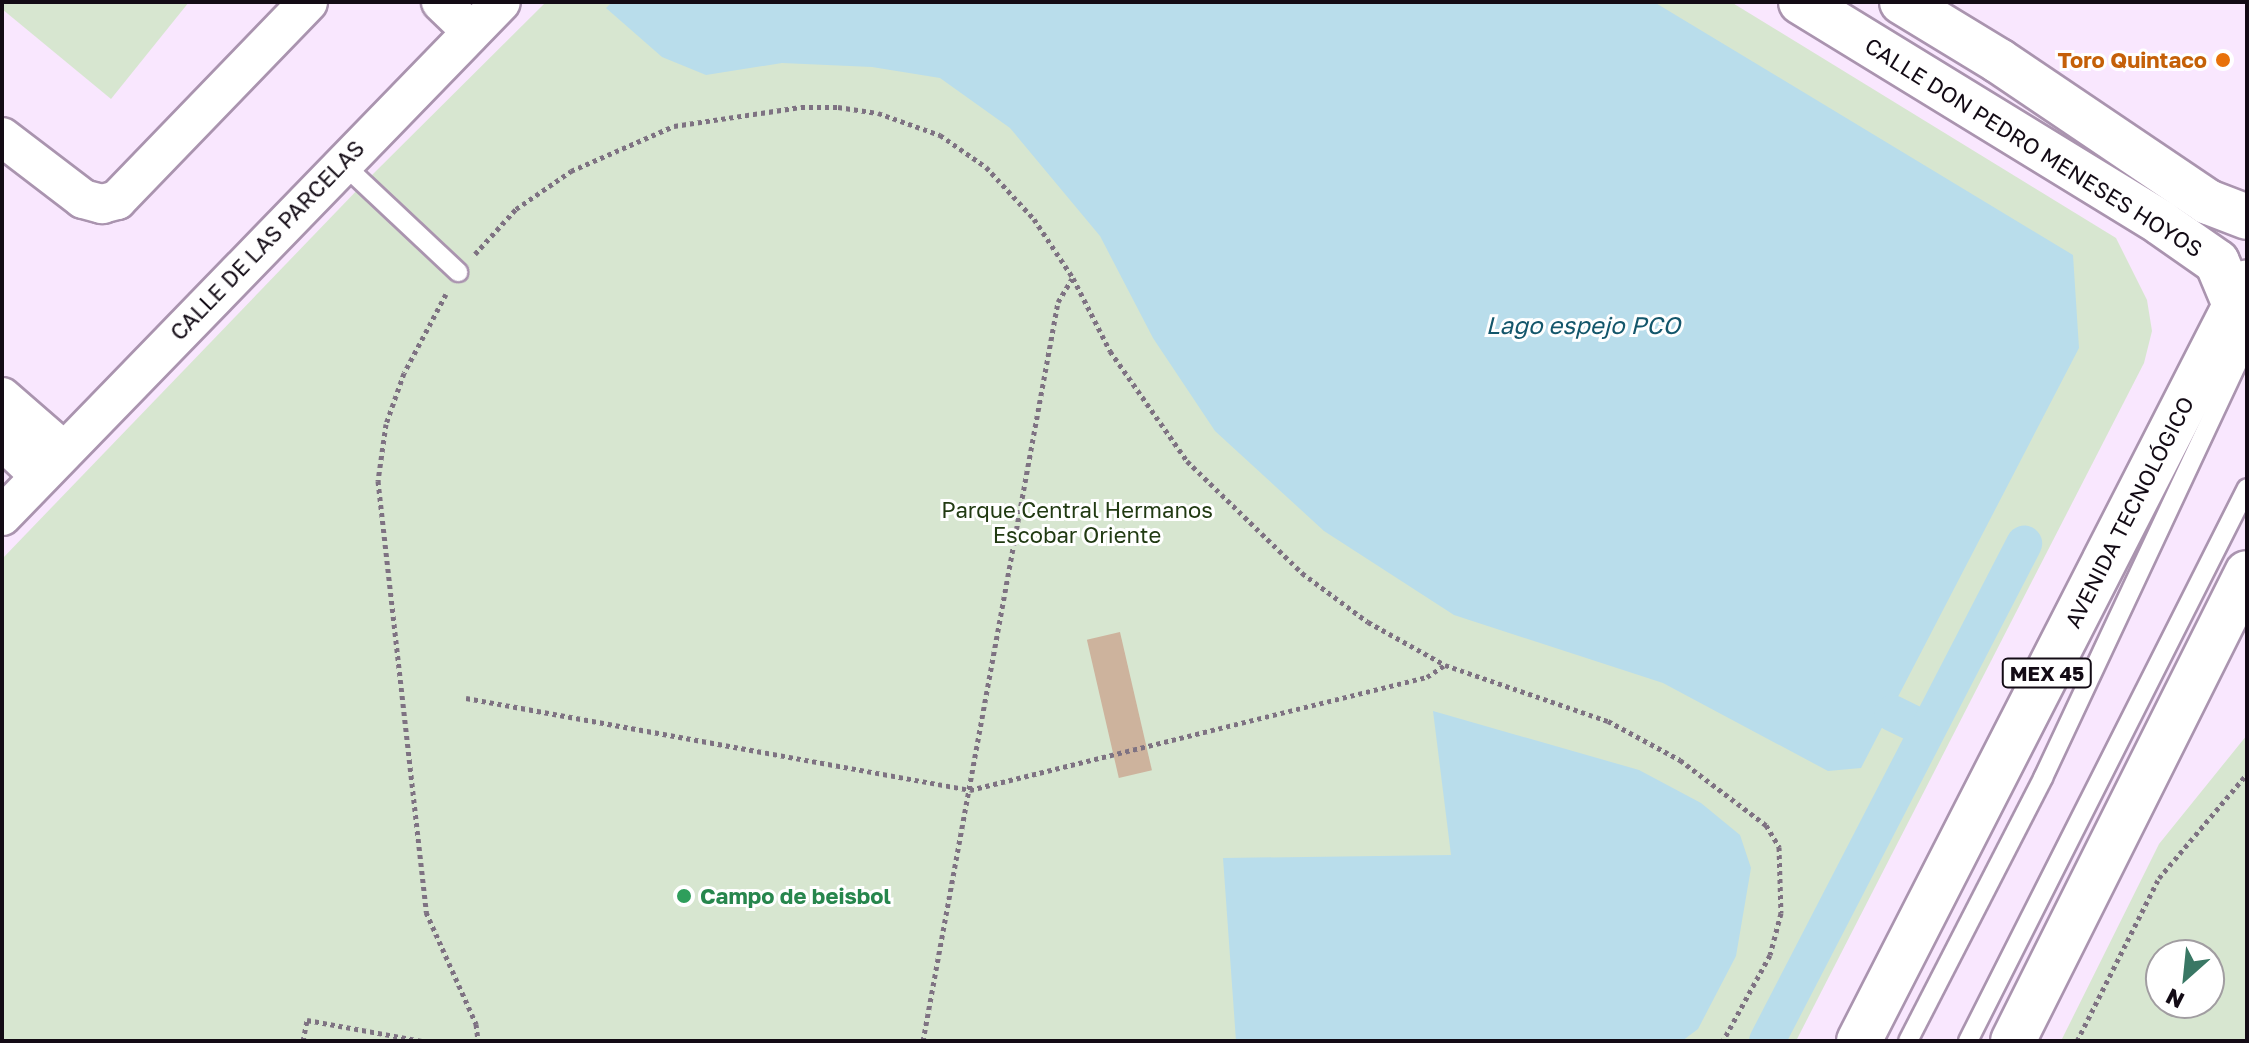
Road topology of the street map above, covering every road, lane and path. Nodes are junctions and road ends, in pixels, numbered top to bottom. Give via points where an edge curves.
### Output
1 (308, 2) edge
2 (441, 2) edge
3 (1801, 2) edge
4 (1902, 2) edge
5 (488, 11) edge
6 (2, 137) edge
7 (341, 162) junction
8 (2247, 217) edge
9 (458, 272) junction
10 (1073, 278) junction
11 (2244, 310) edge
12 (2, 397) edge
13 (2, 440) edge
14 (52, 464) junction
15 (2247, 488) edge
16 (2, 516) edge
17 (2247, 573) edge
18 (1445, 665) junction
19 (466, 698) dead end
20 (2247, 774) edge
21 (970, 790) junction
22 (303, 1041) edge
23 (423, 1041) edge
24 (478, 1041) edge
25 (923, 1041) edge
26 (1723, 1041) edge
27 (1859, 1041) edge
28 (1908, 1041) edge
29 (1968, 1041) edge
30 (2013, 1041) edge
31 (2077, 1041) edge

1 - 6 street via 117,200 102,204 83,199
2 - 5 street, CALLE DE LAS PARCELAS
3 - 11 main road, CALLE DON PEDRO MENESES HOYOS via 2217,262
4 - 8 main road, CALLE DON PEDRO MENESES HOYOS via 2208,202
5 - 7 street, CALLE DE LAS PARCELAS
7 - 9 lane
7 - 14 street, CALLE DE LAS PARCELAS
9 - 10 path via 516,209 571,171 626,146 674,126 712,118 838,107 878,113 940,135 986,167 1034,219
9 - 24 path via 404,373 386,424 378,481 426,912 476,1024
10 - 18 path via 1140,395 1187,461 1236,512 1324,590
10 - 21 path via 1058,302
11 - 27 main road, AVENIDA TECNOLÓGICO / MEX 45
11 - 28 lane via 2043,778
12 - 14 street
13 - 14 street
14 - 16 street, CALLE DE LAS PARCELAS
15 - 29 lane
17 - 30 main road
18 - 21 path via 1427,677
18 - 26 path via 1608,721 1680,760 1766,825 1779,847 1781,913 1770,955
19 - 21 path
20 - 31 path via 2159,878
21 - 25 path
22 - 23 path via 307,1020

